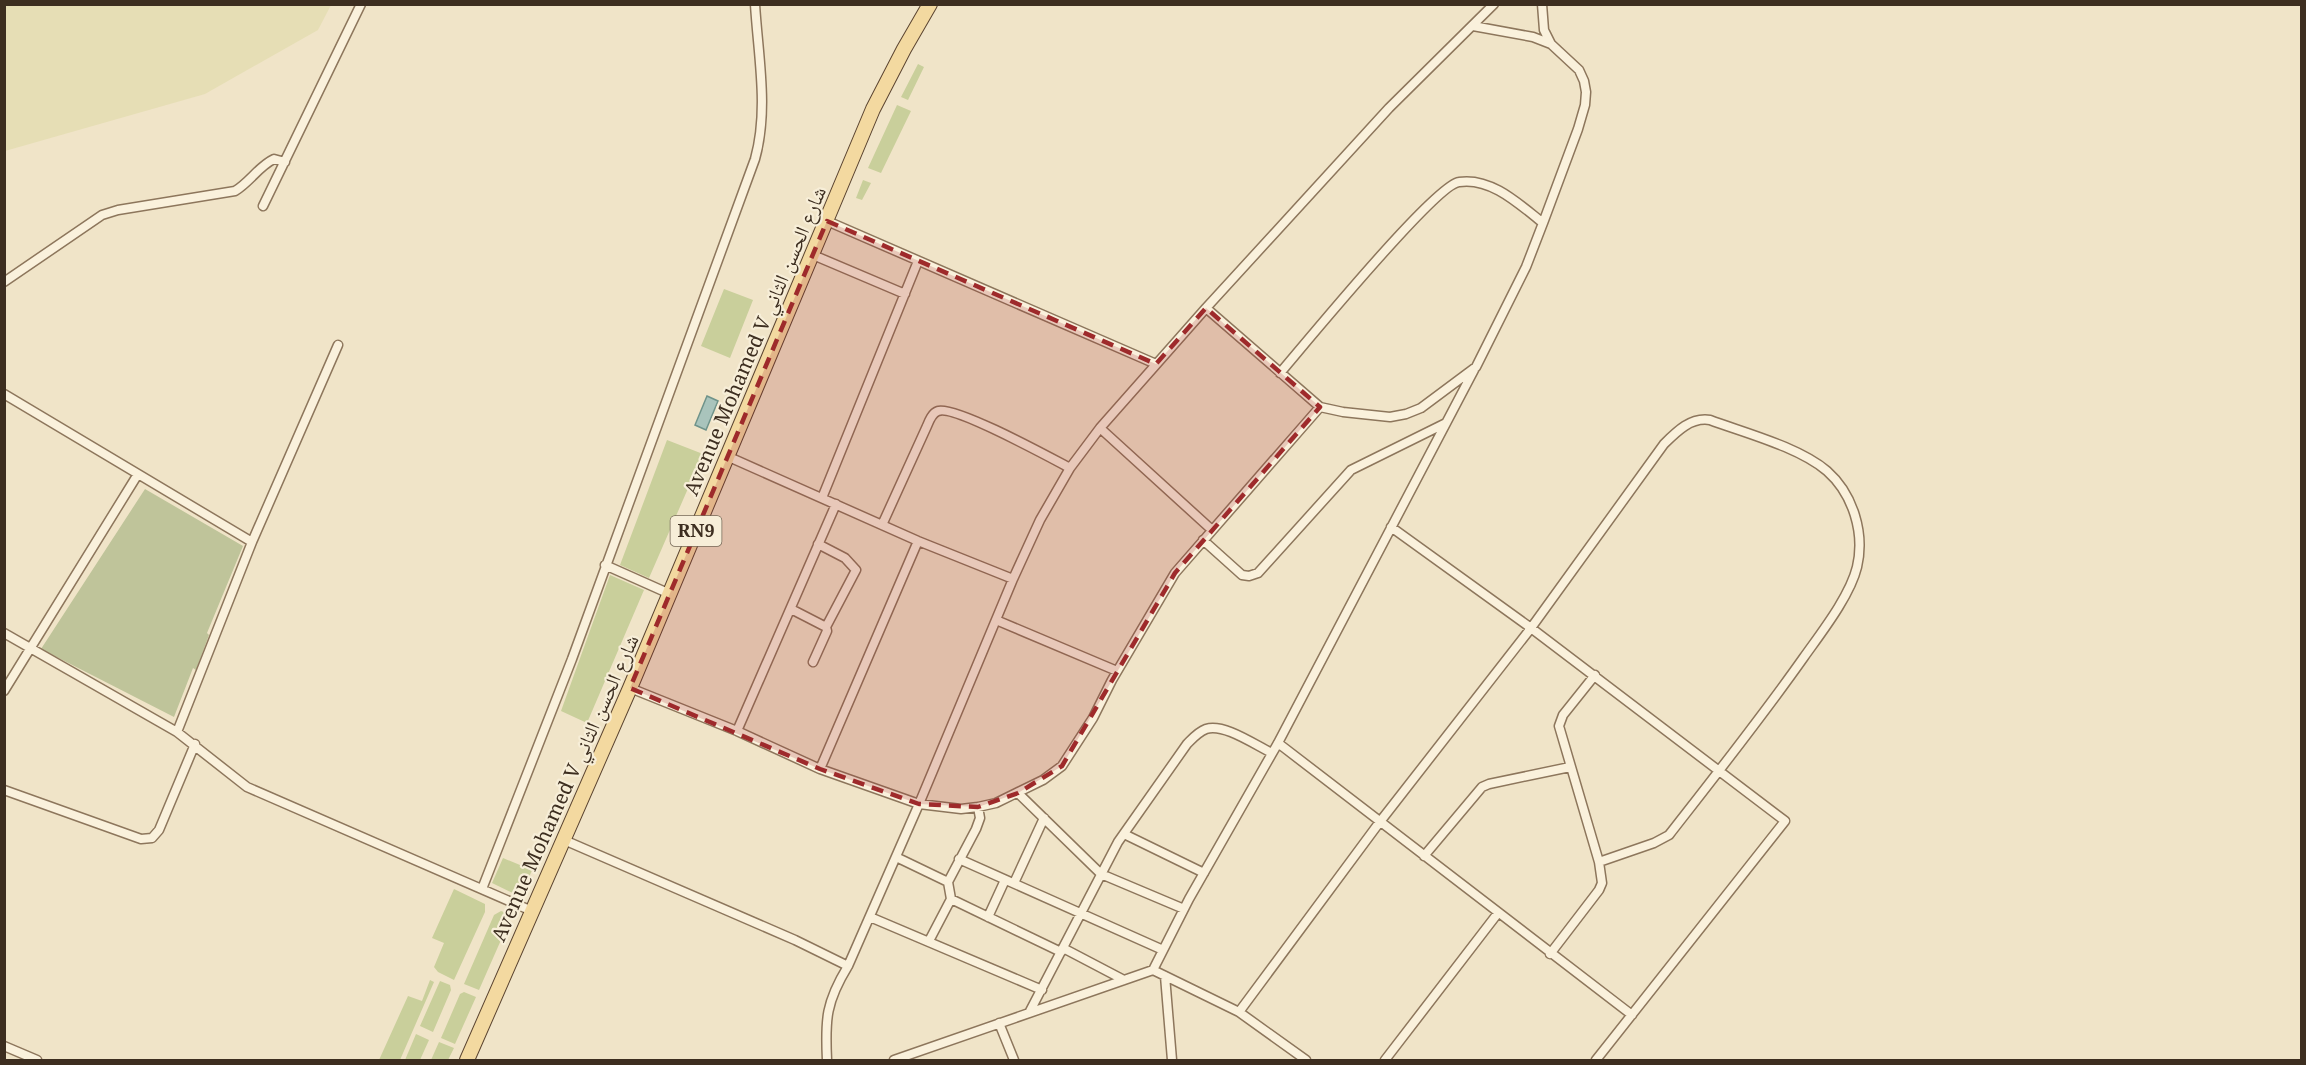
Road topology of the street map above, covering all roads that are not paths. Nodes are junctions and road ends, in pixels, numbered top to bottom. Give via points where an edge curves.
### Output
1 (361, 4) edge
2 (755, 4) edge
3 (930, 4) edge
4 (1494, 4) edge
5 (1542, 4) edge
6 (1473, 26) junction
7 (1551, 44) junction
8 (285, 162) junction
9 (263, 206) dead end
10 (827, 221) junction
11 (1543, 223) junction
12 (813, 255) junction
13 (918, 261) junction
14 (4, 282) edge
15 (904, 294) junction
16 (1206, 308) junction
17 (338, 345) dead end
18 (1156, 364) junction
19 (1476, 367) junction
20 (1280, 373) junction
21 (4, 394) edge
22 (1320, 407) junction
23 (1446, 423) junction
24 (1100, 428) junction
25 (729, 457) junction
26 (1070, 468) junction
27 (138, 474) junction
28 (822, 498) junction
29 (836, 504) junction
30 (882, 525) junction
31 (1391, 528) junction
32 (1212, 530) junction
33 (1203, 540) junction
34 (918, 541) junction
35 (252, 542) junction
36 (818, 544) junction
37 (605, 565) junction
38 (1013, 579) junction
39 (670, 594) junction
40 (790, 609) junction
41 (996, 620) junction
42 (826, 627) junction
43 (1531, 628) junction
44 (4, 633) edge
45 (30, 648) junction
46 (813, 662) dead end
47 (1117, 671) junction
48 (1595, 675) junction
49 (630, 688) junction
50 (4, 691) edge
51 (737, 731) junction
52 (177, 732) junction
53 (1278, 743) junction
54 (195, 744) junction
55 (1272, 753) junction
56 (1570, 768) junction
57 (820, 769) junction
58 (1720, 770) junction
59 (4, 790) edge
60 (1018, 793) junction
61 (919, 804) junction
62 (978, 807) junction
63 (1044, 818) junction
64 (1379, 823) junction
65 (1124, 834) junction
66 (564, 840) junction
67 (1424, 856) junction
68 (896, 857) junction
69 (959, 859) junction
70 (1599, 862) junction
71 (1204, 873) junction
72 (1101, 874) junction
73 (1009, 881) junction
74 (948, 882) junction
75 (482, 889) junction
76 (951, 899) junction
77 (1184, 909) junction
78 (532, 911) junction
79 (1081, 913) junction
80 (1498, 914) junction
81 (870, 917) junction
82 (988, 917) junction
83 (929, 941) junction
84 (1062, 950) junction
85 (1163, 950) junction
86 (1550, 954) junction
87 (848, 966) junction
88 (1153, 969) junction
89 (1165, 975) junction
90 (1124, 980) junction
91 (1042, 990) junction
92 (1030, 1011) junction
93 (1239, 1012) junction
94 (1632, 1015) junction
95 (999, 1023) junction
96 (4, 1046) edge
97 (25, 1058) edge
98 (37, 1060) edge
99 (467, 1060) edge
100 (827, 1060) edge
101 (894, 1060) edge
102 (1014, 1060) edge
103 (1173, 1060) edge
104 (1306, 1060) edge
105 (1385, 1060) edge
106 (1596, 1060) edge

1 - 8 street
2 - 37 street via 762,108 758,148
3 - 10 main road, Avenue Mohamed V شارع الحسن الثاني / RN9 via 873,109
4 - 6 street
5 - 7 street via 1544,30
6 - 7 street
6 - 16 street via 1389,108
7 - 11 street via 1579,70 1586,92 1578,129
8 - 9 street
8 - 14 street via 267,162 235,191 102,215
10 - 12 main road, Avenue Mohamed V شارع الحسن الثاني / RN9
10 - 13 street
11 - 19 street via 1526,267
11 - 20 street via 1497,189 1478,182 1455,182 1395,241
12 - 15 street
12 - 25 main road, Avenue Mohamed V شارع الحسن الثاني / RN9
13 - 15 street
13 - 18 street
15 - 28 street
16 - 18 street
16 - 20 street
17 - 35 street
18 - 24 street
19 - 22 street via 1421,408 1406,414 1390,417
19 - 23 street
20 - 22 street
21 - 27 street
22 - 32 street
23 - 31 street
23 - 33 street via 1351,470 1258,573 1242,575
24 - 26 street
24 - 32 street
25 - 28 street
25 - 39 main road, Avenue Mohamed V شارع الحسن الثاني / RN9
26 - 30 street via 958,414 938,411 927,426
26 - 38 street
27 - 35 street
27 - 45 street
28 - 29 street
29 - 30 street
29 - 36 street
30 - 34 street
31 - 43 street
31 - 53 street
32 - 33 street
33 - 47 street via 1166,587
34 - 38 street
34 - 57 street
35 - 52 street
36 - 40 street
36 - 42 street via 845,558 856,570
37 - 39 street
37 - 75 street
38 - 41 street
39 - 49 main road, Avenue Mohamed V شارع الحسن الثاني / RN9
40 - 42 street
40 - 51 street
41 - 47 street
41 - 61 street
42 - 46 street
43 - 48 street
43 - 58 street via 1659,450 1688,424 1700,418 1710,420 1797,452 1827,472 1856,515 1860,548 1857,569 1829,622
43 - 64 street
44 - 45 street
45 - 50 street
45 - 52 street
47 - 60 street via 1062,766
48 - 56 street via 1560,721
48 - 58 street
49 - 51 street
49 - 66 main road, Avenue Mohamed V شارع الحسن الثاني / RN9
51 - 57 street
52 - 54 street
53 - 55 street
53 - 64 street
54 - 59 street via 159,830 152,838 141,839
54 - 75 street via 247,787
55 - 65 street via 1221,728 1198,733
55 - 71 street
56 - 67 street via 1482,787
56 - 70 street
57 - 61 street
58 - 70 street via 1669,835
58 - 94 street via 1785,821
60 - 62 street
60 - 63 street
61 - 62 street
61 - 68 street
62 - 69 street via 980,818
63 - 72 street
63 - 73 street
64 - 67 street
64 - 93 street
65 - 71 street
65 - 72 street
66 - 78 main road, Avenue Mohamed V شارع الحسن الثاني / RN9
66 - 87 street
67 - 80 street
68 - 74 street
68 - 81 street
69 - 73 street
69 - 74 street
70 - 86 street via 1599,890
71 - 77 street
72 - 77 street
72 - 79 street
73 - 79 street
73 - 82 street
74 - 76 street
75 - 78 street
76 - 82 street
76 - 83 street
77 - 85 street
78 - 99 main road, Avenue Mohamed V شارع الحسن الثاني / RN9
79 - 84 street
79 - 85 street
80 - 86 street
80 - 105 street
81 - 83 street
81 - 87 street
82 - 84 street
83 - 91 street
84 - 90 street
84 - 91 street
85 - 88 street
86 - 94 street
87 - 100 street via 832,992 828,1009
88 - 89 street
88 - 90 street
89 - 93 street
89 - 103 street
90 - 92 street
91 - 92 street
92 - 95 street
93 - 104 street
94 - 106 street
95 - 101 street
95 - 102 street
96 - 97 street
97 - 98 street

